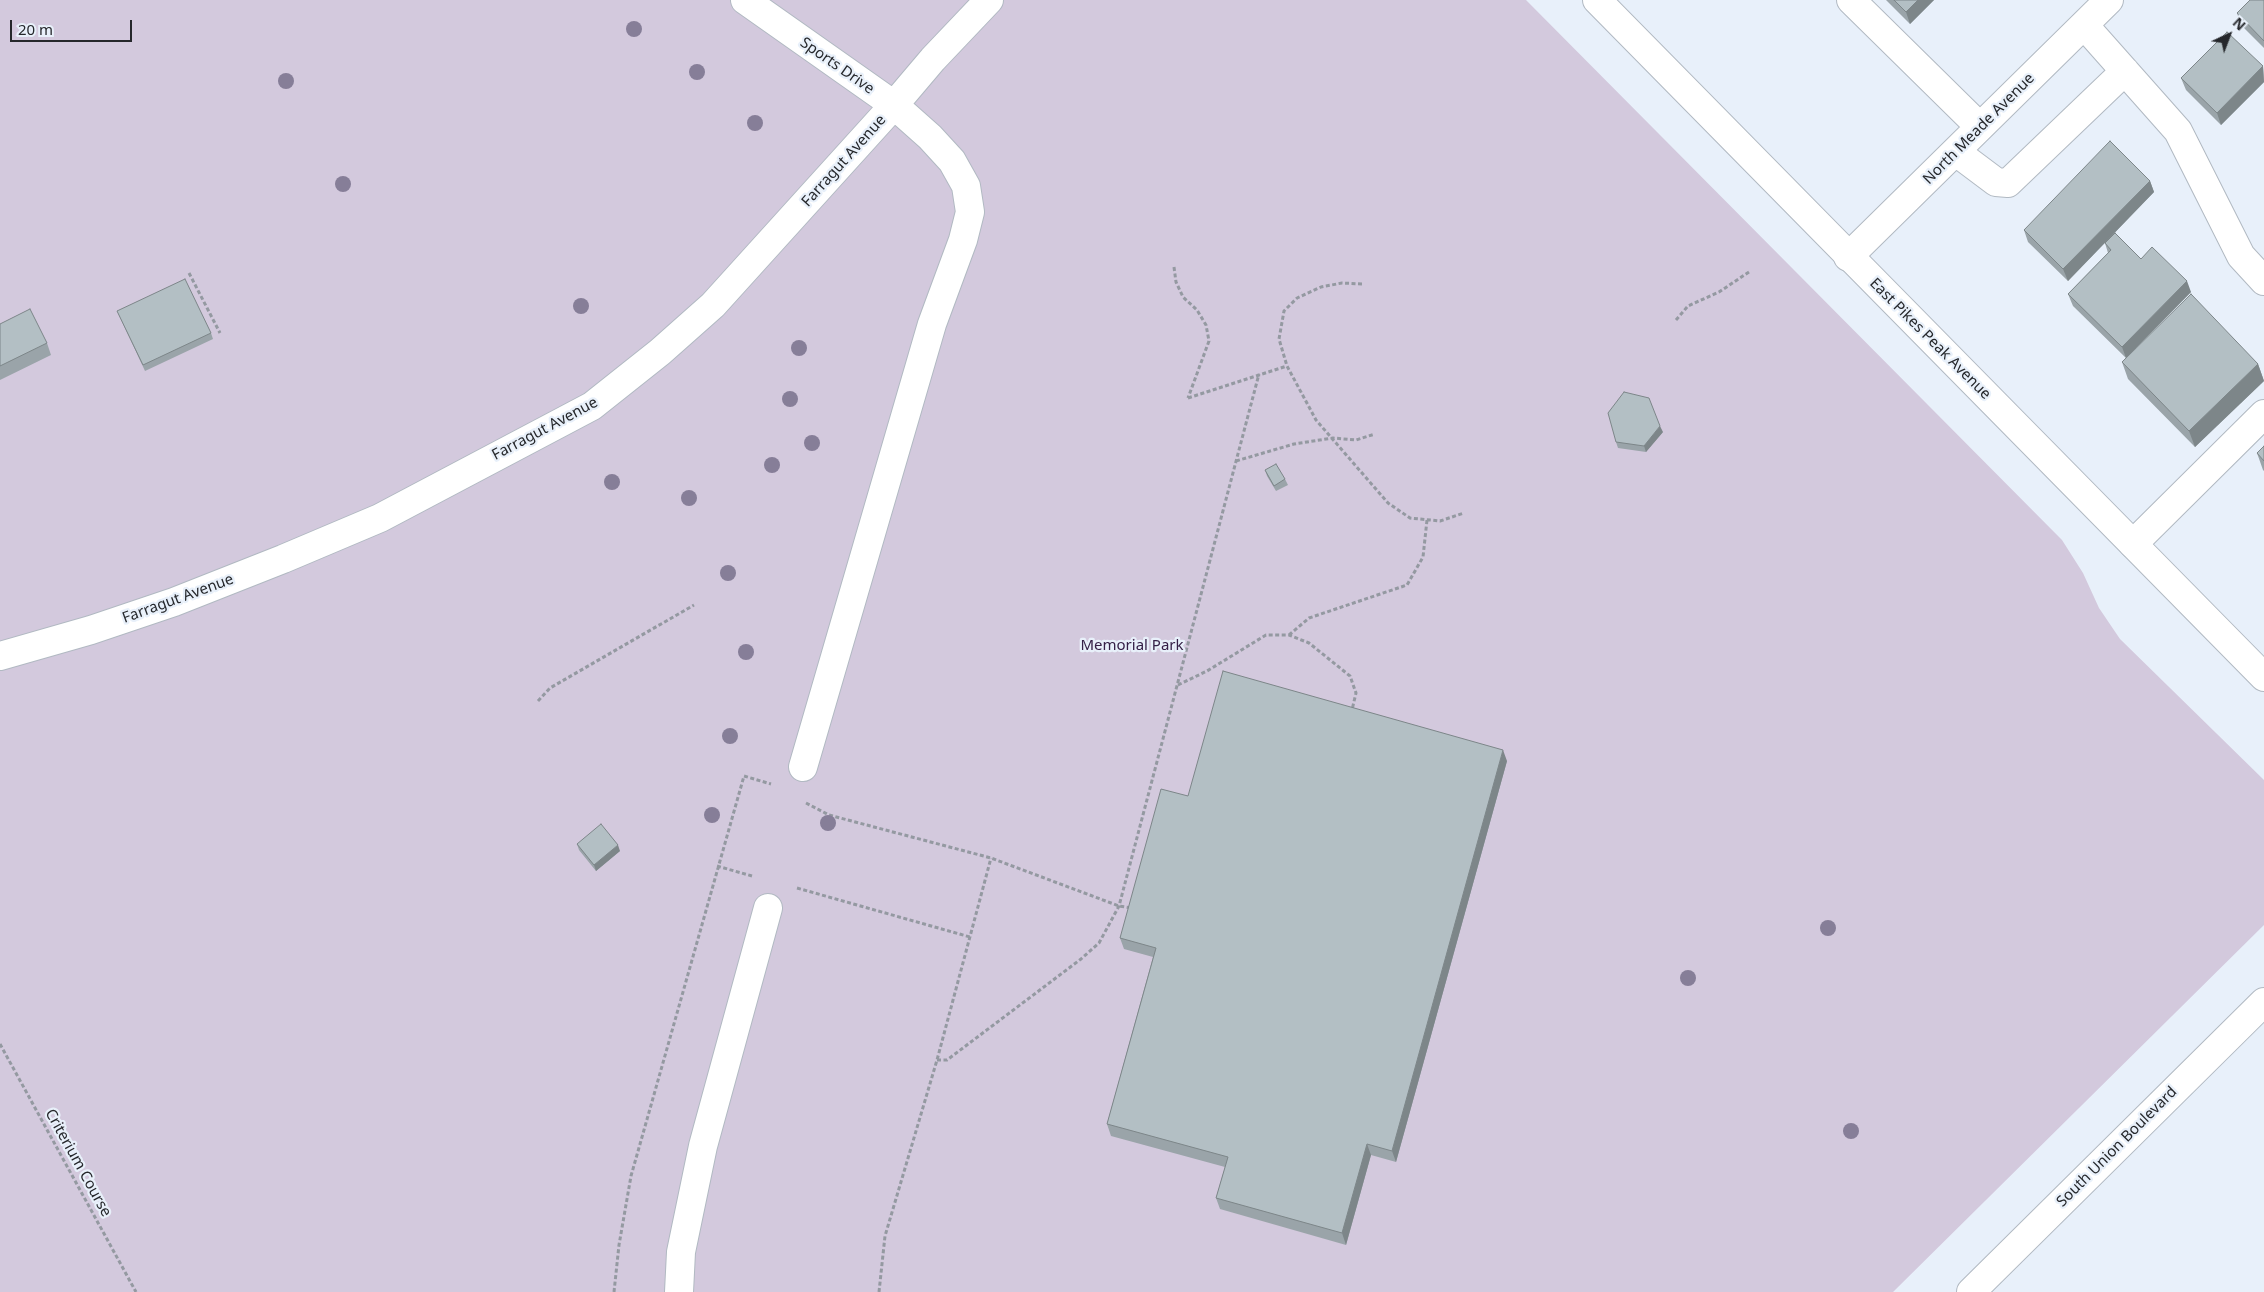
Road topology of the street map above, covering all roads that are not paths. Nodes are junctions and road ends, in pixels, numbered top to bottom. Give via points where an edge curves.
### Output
1 (745, 0) edge
2 (989, 0) edge
3 (1597, 0) edge
4 (1850, 0) edge
5 (2109, 0) edge
6 (2084, 25) junction
7 (2125, 71) junction
8 (894, 105) junction
9 (1980, 128) junction
10 (1956, 152) junction
11 (1848, 257) junction
12 (2264, 281) edge
13 (2264, 414) edge
14 (2133, 544) junction
15 (0, 656) edge
16 (2264, 677) edge
17 (803, 767) dead end
18 (768, 908) dead end
19 (2264, 1002) edge
20 (679, 1292) edge
21 (1971, 1292) edge

1 - 8 street, Sports Drive
2 - 8 street, Farragut Avenue
3 - 11 street, East Pikes Peak Avenue
4 - 9 street
5 - 6 street, North Meade Avenue
6 - 7 street
6 - 9 street, North Meade Avenue
7 - 10 street via 2008,183 1996,182
7 - 12 street via 2178,132 2241,256
8 - 15 street, Farragut Avenue via 712,305 592,406 380,518 174,602
8 - 17 street, Sports Drive via 947,155 966,186 970,212 932,324
9 - 10 street, North Meade Avenue
10 - 11 street, North Meade Avenue
11 - 14 street, East Pikes Peak Avenue
13 - 14 street
14 - 16 street, East Pikes Peak Avenue
18 - 20 street via 703,1146 681,1252
19 - 21 street, South Union Boulevard

